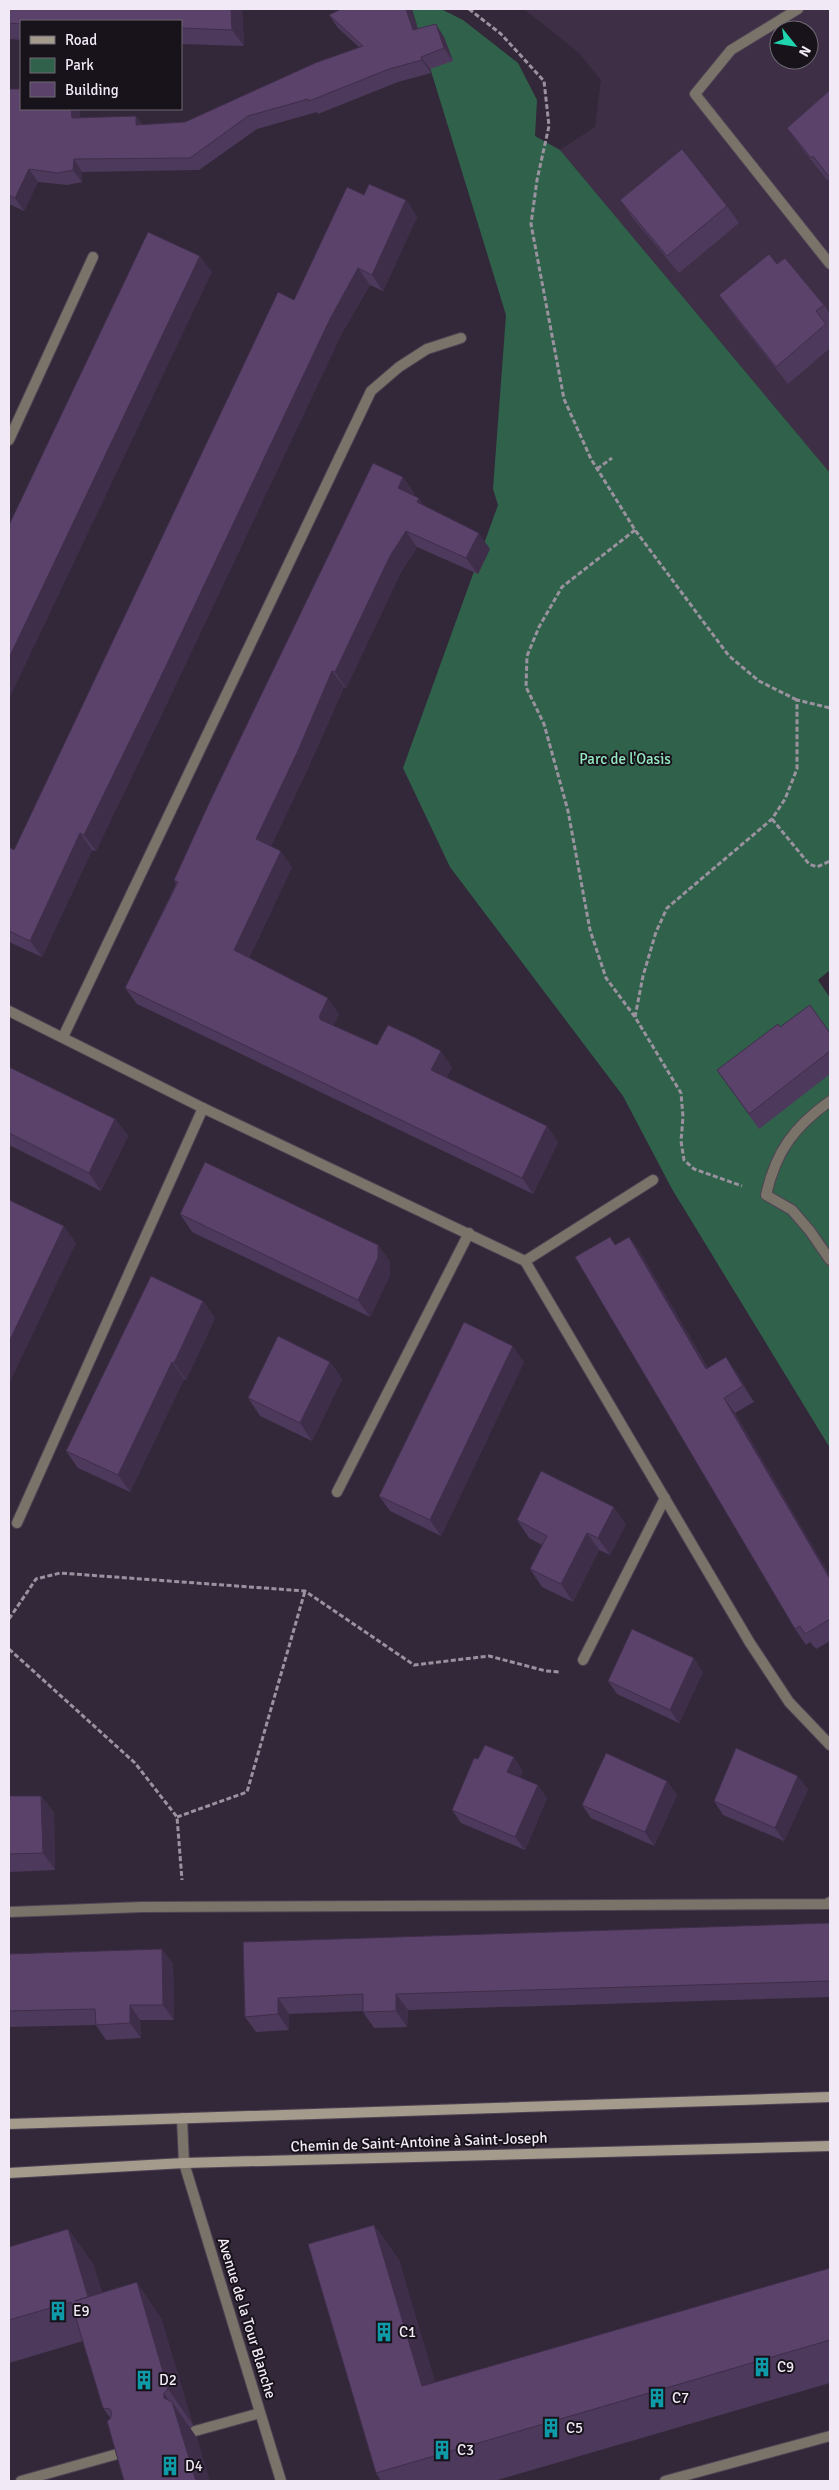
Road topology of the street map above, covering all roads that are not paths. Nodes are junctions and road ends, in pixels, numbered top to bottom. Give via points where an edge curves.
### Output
1 (798, 9) edge
2 (93, 258) dead end
3 (830, 264) edge
4 (461, 338) dead end
5 (9, 440) edge
6 (9, 1011) edge
7 (63, 1037) junction
8 (830, 1101) edge
9 (203, 1108) junction
10 (653, 1180) dead end
11 (469, 1233) junction
12 (525, 1260) junction
13 (830, 1260) edge
14 (338, 1492) dead end
15 (665, 1498) junction
16 (17, 1523) dead end
17 (583, 1660) road end
18 (830, 1745) edge
19 (830, 1902) edge
20 (9, 1912) edge
21 (830, 2097) edge
22 (182, 2118) junction
23 (9, 2124) edge
24 (830, 2146) edge
25 (184, 2163) junction
26 (9, 2172) edge
27 (260, 2413) junction
28 (195, 2431) dead end
29 (830, 2436) edge
30 (130, 2450) edge
31 (21, 2481) edge
32 (281, 2481) edge
33 (665, 2481) edge

1 - 3 street via 732,50 695,94
2 - 5 street
4 - 7 street via 427,349 399,367 371,392
6 - 7 street
7 - 9 street
8 - 13 street via 793,1133 771,1174 766,1195 792,1210
9 - 11 street
9 - 16 street
10 - 12 street
11 - 12 street
11 - 14 street
12 - 15 street
15 - 17 street
15 - 18 street via 750,1643 789,1702
19 - 20 street via 184,1906
21 - 22 main road, Chemin de Saint-Antoine à Saint-Joseph
22 - 23 main road, Chemin de Saint-Antoine à Saint-Joseph
22 - 25 street, Avenue de la Tour Blanche
24 - 25 main road, Chemin de Saint-Antoine à Saint-Joseph
25 - 26 main road, Chemin de Saint-Antoine à Saint-Joseph
25 - 27 street, Avenue de la Tour Blanche
27 - 28 street
27 - 32 street, Avenue de la Tour Blanche
29 - 33 street
30 - 31 street

